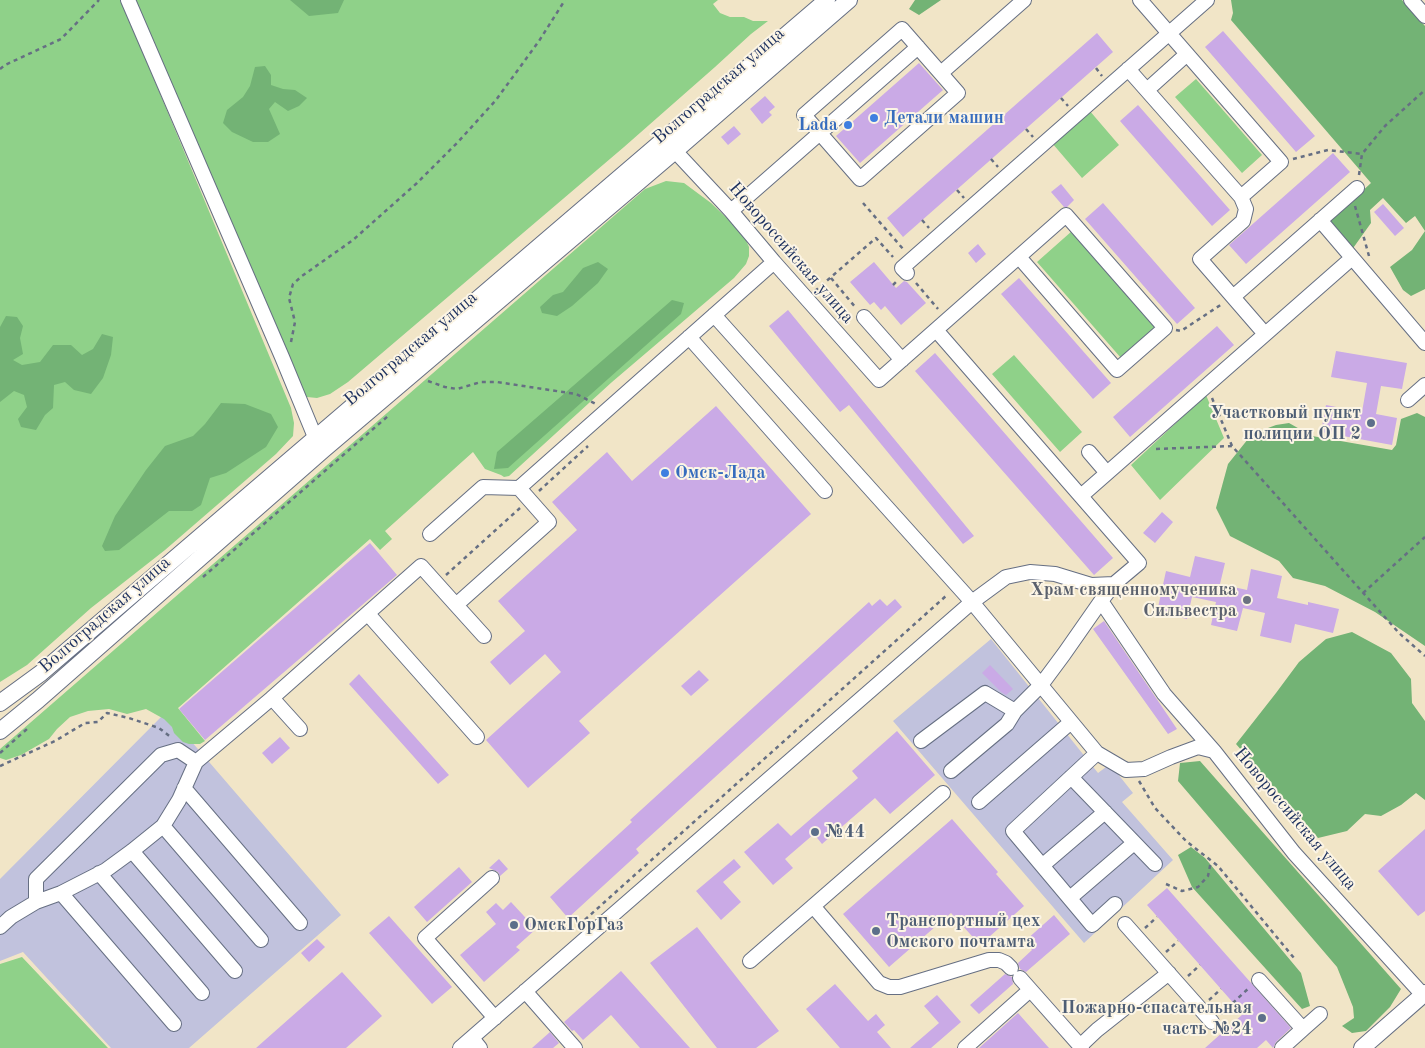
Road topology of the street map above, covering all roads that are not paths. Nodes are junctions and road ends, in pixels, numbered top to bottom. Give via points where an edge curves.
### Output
1 (128, 0) edge
2 (827, 0) edge
3 (849, 0) edge
4 (1024, 0) edge
5 (1140, 0) edge
6 (1207, 0) edge
7 (1411, 0) edge
8 (1425, 16) edge
9 (1169, 33) junction
10 (918, 47) junction
11 (1187, 54) junction
12 (1128, 69) junction
13 (941, 73) junction
14 (1146, 90) junction
15 (820, 134) junction
16 (675, 151) junction
17 (1354, 190) road end
18 (1241, 197) junction
19 (732, 211) junction
20 (1320, 220) junction
21 (1019, 257) junction
22 (1352, 258) junction
23 (774, 262) junction
24 (906, 265) road end
25 (1233, 297) junction
26 (714, 314) junction
27 (864, 317) road end
28 (936, 330) junction
29 (1265, 334) junction
30 (689, 337) junction
31 (1425, 343) edge
32 (902, 360) junction
33 (1425, 385) edge
34 (1408, 400) dead end
35 (319, 444) junction
36 (1089, 452) dead end
37 (1107, 473) junction
38 (519, 488) junction
39 (825, 491) dead end
40 (1081, 496) junction
41 (430, 534) dead end
42 (1114, 584) junction
43 (1101, 601) junction
44 (972, 602) junction
45 (456, 605) junction
46 (368, 614) junction
47 (484, 636) dead end
48 (1041, 685) junction
49 (272, 698) junction
50 (0, 703) edge
51 (1016, 711) junction
52 (1071, 722) junction
53 (300, 729) dead end
54 (0, 732) edge
55 (477, 737) dead end
56 (920, 740) dead end
57 (1214, 750) junction
58 (1097, 754) junction
59 (196, 762) junction
60 (951, 771) dead end
61 (1072, 777) junction
62 (184, 788) junction
63 (943, 793) dead end
64 (979, 802) dead end
65 (1105, 812) junction
66 (162, 826) junction
67 (1134, 843) junction
68 (132, 851) junction
69 (1155, 864) dead end
70 (1043, 865) junction
71 (99, 873) junction
72 (492, 878) dead end
73 (61, 893) junction
74 (1070, 898) junction
75 (36, 902) junction
76 (1116, 904) dead end
77 (813, 906) junction
78 (300, 923) dead end
79 (1125, 924) dead end
80 (0, 927) edge
81 (261, 940) dead end
82 (750, 961) dead end
83 (235, 971) dead end
84 (1169, 973) junction
85 (1259, 980) road end
86 (1030, 990) junction
87 (525, 991) junction
88 (202, 993) dead end
89 (1424, 994) edge
90 (1320, 1014) dead end
91 (495, 1018) junction
92 (1212, 1022) road end
93 (174, 1024) dead end
94 (1303, 1029) junction
95 (476, 1043) edge
96 (1081, 1047) edge
97 (460, 1048) edge
98 (575, 1048) edge
99 (965, 1048) edge
100 (1282, 1048) edge
101 (1362, 1048) edge

1 - 35 street
2 - 35 main road, Волгоградская улица
3 - 16 main road, Волгоградская улица
4 - 13 street
5 - 9 street
6 - 9 street
7 - 8 street
9 - 11 street
9 - 12 street
10 - 13 street
10 - 15 street
10 - 15 street via 902,29 804,115
11 - 14 street
11 - 18 street via 1281,162
12 - 14 street
12 - 24 street
13 - 15 street via 958,93 860,179
14 - 18 street
15 - 19 street
16 - 19 street, Новороссийская улица
16 - 35 main road, Волгоградская улица
17 - 20 street
18 - 25 street via 1246,209 1243,221 1200,259
19 - 23 street, Новороссийская улица
20 - 22 street
20 - 25 street
21 - 21 street via 1066,216 1165,328 1117,370
21 - 28 street
22 - 29 street
22 - 31 street
23 - 26 street
23 - 32 street, Новороссийская улица via 879,380
25 - 29 street
26 - 30 street
26 - 44 street
27 - 32 street
28 - 32 street
28 - 40 street
29 - 37 street
30 - 38 street
30 - 39 street
33 - 34 street
35 - 50 main road, Волгоградская улица via 41,673
35 - 54 main road, Волгоградская улица
36 - 37 street
37 - 40 street
38 - 41 street via 483,487
38 - 45 street via 550,522
40 - 42 street via 1139,562
42 - 43 street
42 - 44 street via 1091,585 1055,574 1030,572 1006,577
43 - 48 street
43 - 57 street via 1164,694
44 - 48 street
44 - 87 street
45 - 46 street via 421,566
45 - 47 street
46 - 49 street
46 - 55 street
48 - 51 street
48 - 52 street
49 - 53 street
49 - 59 street
51 - 56 street via 985,693
51 - 60 street via 1007,724
52 - 58 street
52 - 64 street
57 - 58 street, Новороссийская улица via 1198,747 1144,769 1126,770
57 - 89 street, Новороссийская улица via 1294,853
58 - 61 street
59 - 62 street
59 - 75 street via 178,750 162,754 36,879
61 - 65 street
61 - 70 street via 1013,831
62 - 66 street
62 - 78 street
63 - 77 street
65 - 67 street
65 - 70 street
66 - 68 street
66 - 81 street
67 - 69 street
67 - 74 street
68 - 71 street
68 - 83 street
70 - 74 street
71 - 73 street
71 - 88 street
72 - 91 street via 425,938
73 - 75 street
73 - 93 street
74 - 76 street via 1092,925
75 - 80 street
77 - 82 street
77 - 86 street via 879,983 889,988 999,960 1006,962
79 - 84 street
84 - 92 street
84 - 96 street via 1097,1030
85 - 94 street
86 - 96 street
86 - 99 street
87 - 91 street
87 - 98 street
89 - 101 main road
90 - 94 street
91 - 95 street
94 - 100 street
95 - 97 street

